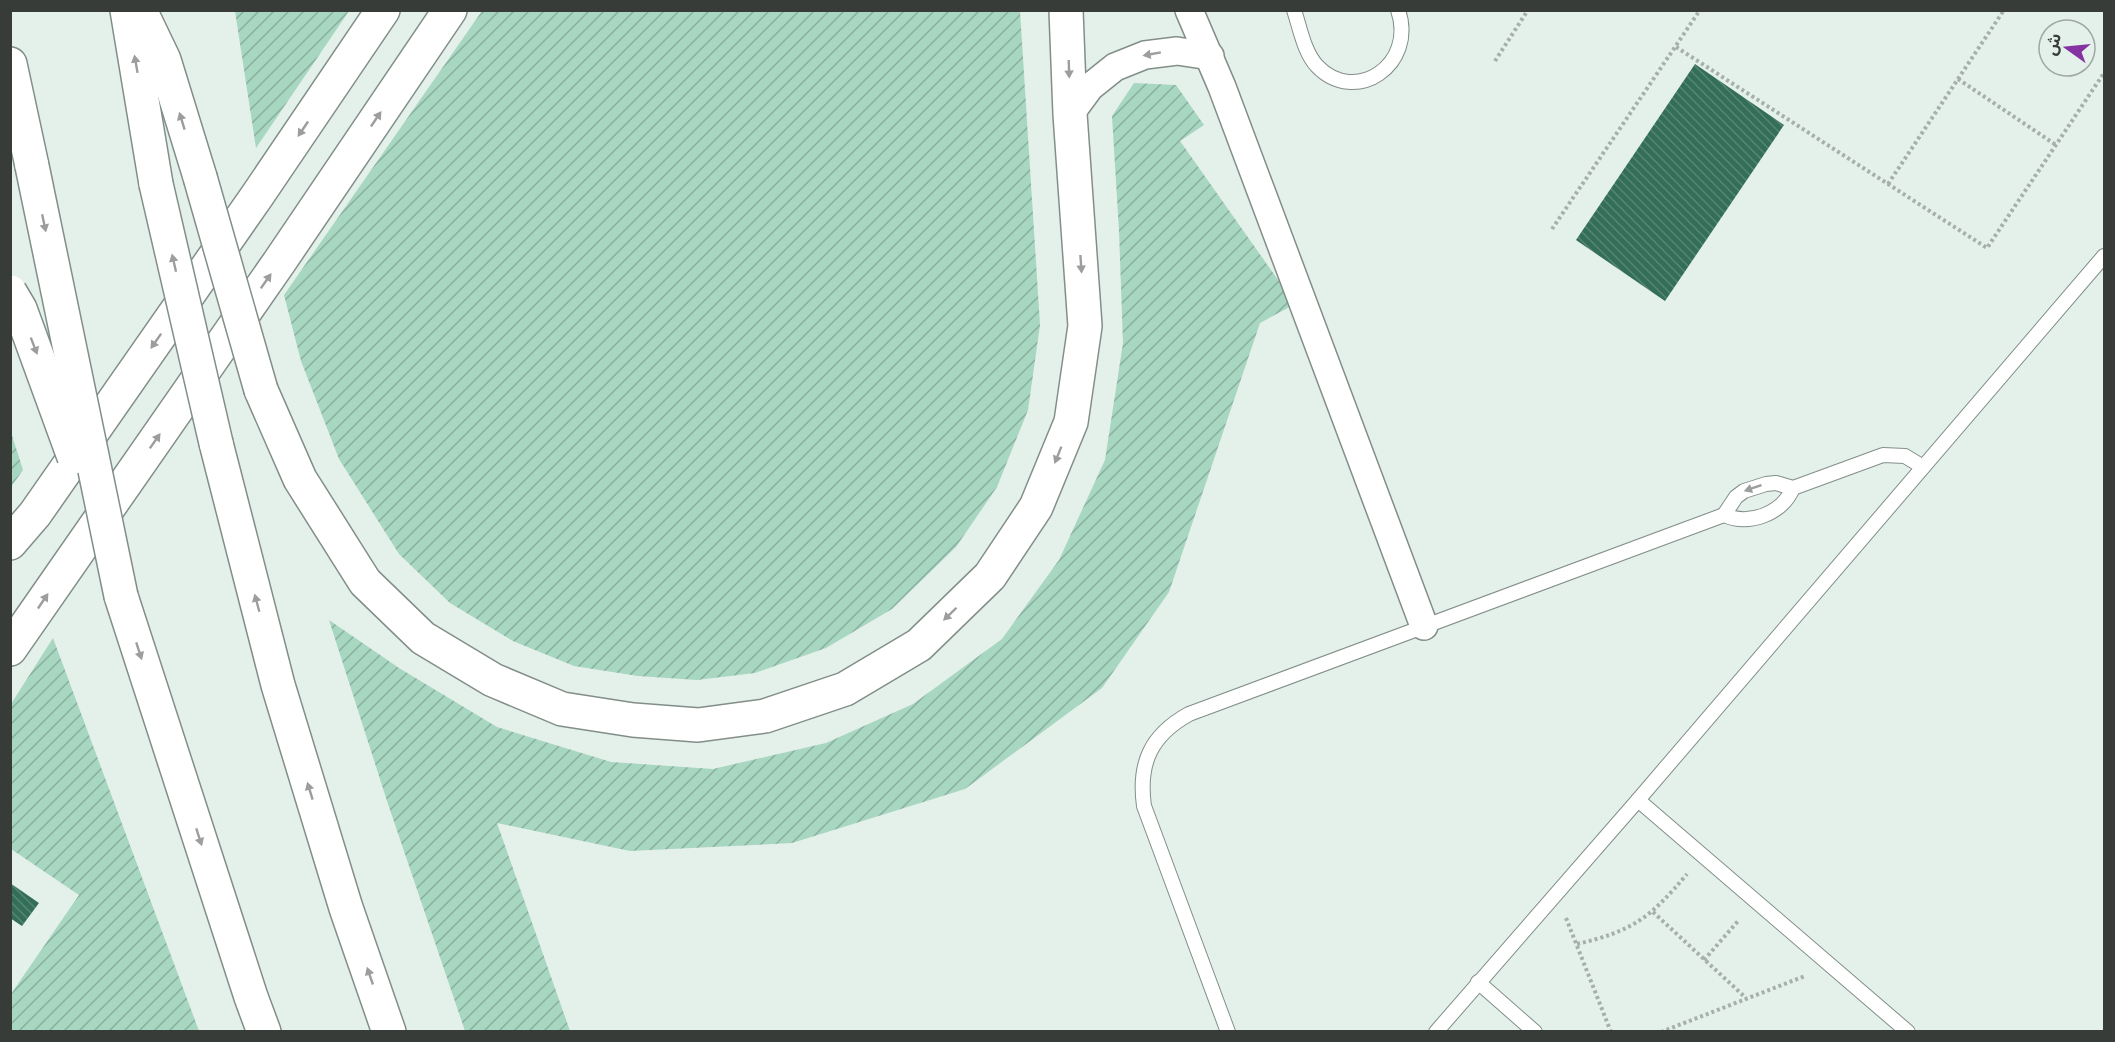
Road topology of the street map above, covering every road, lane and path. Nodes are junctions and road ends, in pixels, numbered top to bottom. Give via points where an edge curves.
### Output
1 (127, 10) edge
2 (140, 10) edge
3 (382, 10) edge
4 (450, 10) edge
5 (1066, 10) edge
6 (1189, 10) edge
7 (1294, 10) edge
8 (1398, 10) edge
9 (1528, 10) edge
10 (1700, 10) edge
11 (2004, 10) edge
12 (1676, 47) junction
13 (1210, 56) junction
14 (1495, 61) dead end
15 (10, 64) edge
16 (2104, 73) edge
17 (1958, 79) junction
18 (1070, 114) junction
19 (2056, 145) junction
20 (1888, 184) junction
21 (1552, 229) dead end
22 (2104, 256) edge
23 (10, 292) edge
24 (1923, 467) junction
25 (1793, 488) junction
26 (1724, 515) junction
27 (10, 543) edge
28 (121, 596) junction
29 (1424, 626) junction
30 (10, 649) edge
31 (1638, 800) junction
32 (1702, 855) junction
33 (1556, 893) junction
34 (1756, 901) junction
35 (1653, 912) junction
36 (1577, 944) junction
37 (1704, 960) junction
38 (1832, 966) junction
39 (1478, 982) junction
40 (1746, 998) junction
41 (264, 1032) edge
42 (389, 1032) edge
43 (1228, 1032) edge
44 (1436, 1032) edge
45 (1535, 1032) edge
46 (1611, 1032) edge
47 (1661, 1032) edge
48 (1908, 1032) edge

42 -> 1 highway, bridge via 346,908 278,685 156,184
18 -> 2 highway, bridge via 1085,326 1071,422 1036,507 990,576 918,645 845,689 765,716 698,725 633,720 562,710 493,680 423,638 365,582 300,479 261,390 164,60
3 -> 27 highway via 237,225 35,514
30 -> 4 highway
5 -> 18 highway
6 - 13 street
7 - 8 lane via 1317,67 1342,81 1357,82 1384,71 1400,48 1403,34
9 - 14 path
10 - 12 path
11 - 17 path
12 - 20 path
12 - 21 path
13 -> 18 street via 1177,51 1145,55 1115,67 1090,87
13 - 29 street
15 -> 28 highway, bridge
16 - 19 path
17 - 19 path
17 - 20 path
19 - 20 path via 1987,248
22 - 24 lane
23 -> 28 highway, bridge via 60,414
24 - 25 lane via 1905,456 1883,455
24 - 31 lane
25 - 26 lane via 1776,510 1744,520
25 -> 26 lane via 1776,483 1744,491
26 - 29 lane
28 -> 41 highway
29 - 43 lane via 1189,714 1159,736 1149,752 1142,788 1144,806
31 - 32 lane
31 - 33 lane
32 - 34 lane
32 - 35 path
33 - 36 path
33 - 39 lane
34 - 37 path
34 - 38 lane
35 - 36 path via 1604,938
35 - 37 path
36 - 46 path
37 - 40 path
38 - 40 path
38 - 48 lane
39 - 44 lane
39 - 45 lane
40 - 47 path

